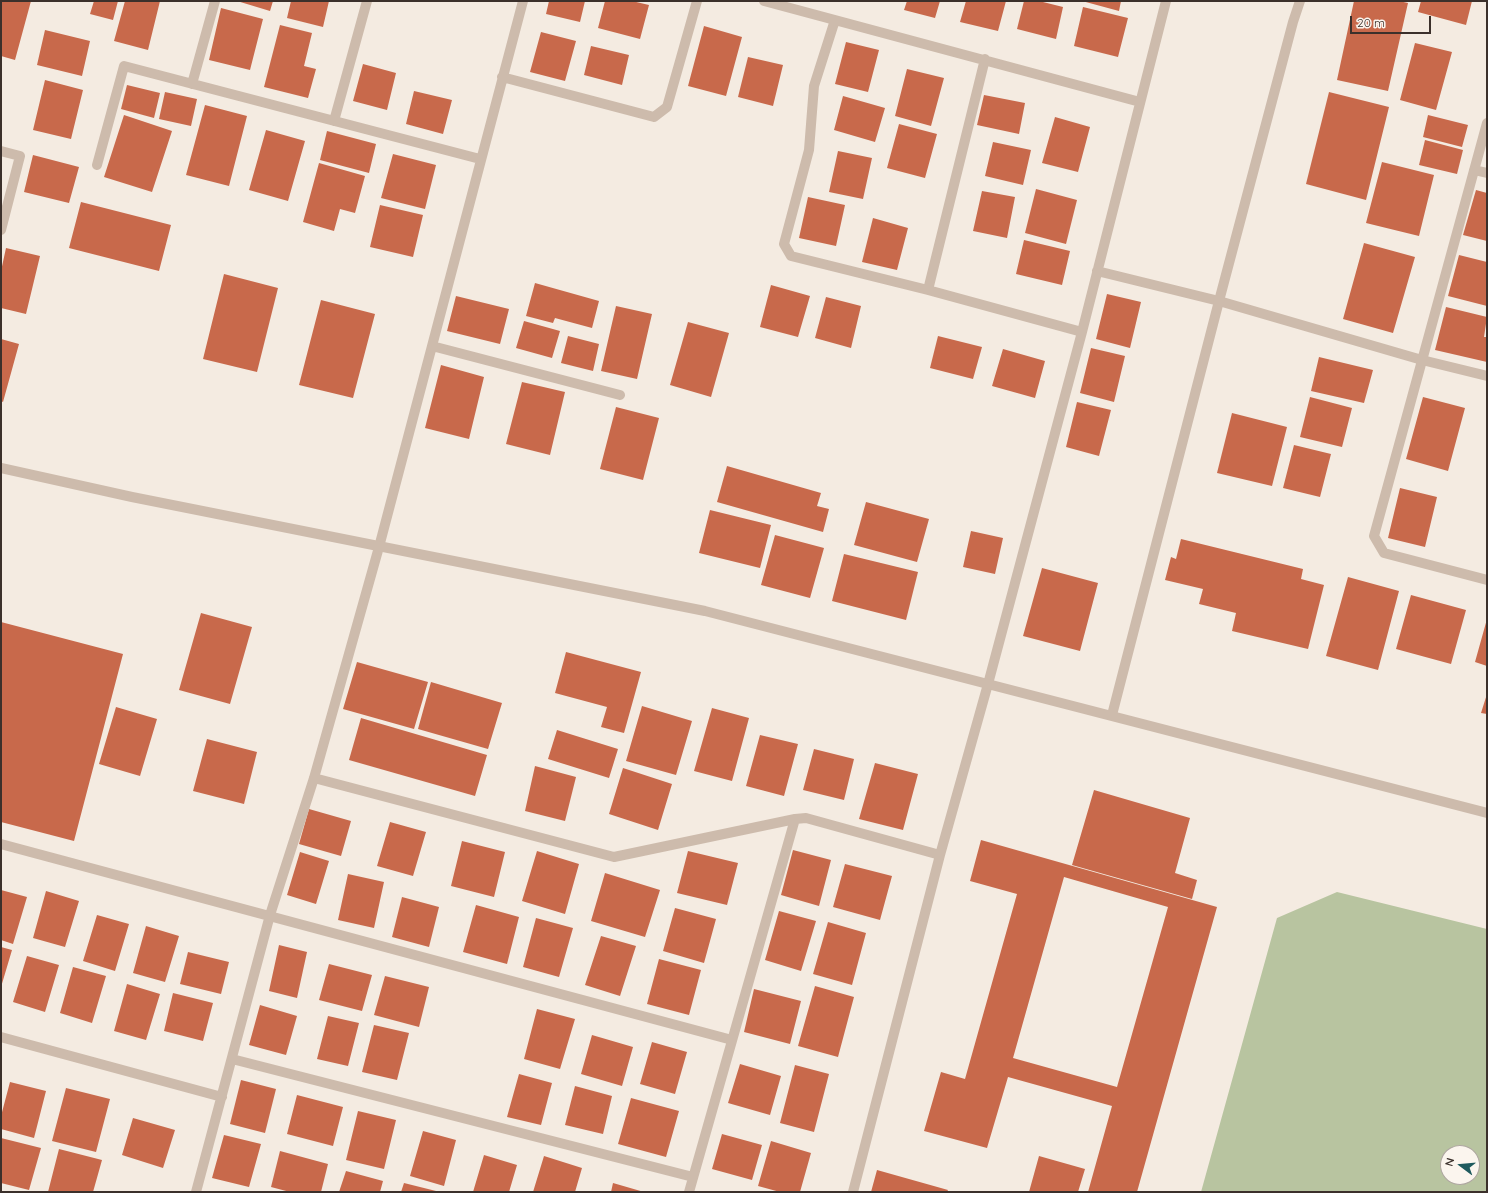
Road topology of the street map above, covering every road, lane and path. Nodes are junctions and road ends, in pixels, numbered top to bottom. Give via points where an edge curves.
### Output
1 (215, 1) edge
2 (367, 1) edge
3 (523, 1) edge
4 (697, 1) edge
5 (764, 1) edge
6 (1166, 1) edge
7 (1300, 1) edge
8 (835, 20) junction
9 (985, 59) junction
10 (502, 77) junction
11 (192, 84) junction
12 (1140, 102) junction
13 (334, 121) junction
14 (1487, 122) edge
15 (1, 151) edge
16 (480, 160) junction
17 (97, 165) dead end
18 (1474, 170) junction
19 (1487, 173) edge
20 (1, 230) edge
21 (1097, 271) junction
22 (928, 290) junction
23 (1219, 300) junction
24 (1082, 332) junction
25 (432, 346) junction
26 (1422, 360) junction
27 (1487, 376) edge
28 (620, 395) dead end
29 (1, 468) edge
30 (379, 547) junction
31 (1487, 580) edge
32 (988, 684) junction
33 (1112, 715) junction
34 (314, 778) junction
35 (1487, 813) edge
36 (794, 818) junction
37 (1, 844) edge
38 (940, 856) junction
39 (270, 915) junction
40 (1, 1037) edge
41 (732, 1040) junction
42 (232, 1059) junction
43 (222, 1097) junction
44 (693, 1177) junction
45 (196, 1192) edge
46 (689, 1192) edge
47 (853, 1192) edge

1 - 11 street
2 - 13 street
3 - 10 street
4 - 10 street via 667,108 654,117
5 - 8 street
6 - 12 street
7 - 23 street
8 - 9 street
8 - 22 street via 814,86 808,150 784,244 791,256
9 - 12 street
9 - 22 street
10 - 16 street
11 - 13 street
11 - 17 street via 124,66
12 - 21 street
13 - 16 street
14 - 18 street
15 - 20 street via 20,156
16 - 25 street
18 - 19 street
18 - 26 street
21 - 23 street
21 - 24 street
22 - 24 street
23 - 26 street
23 - 33 street
24 - 32 street
25 - 28 street
25 - 30 street
26 - 27 street
26 - 31 street via 1374,536 1384,553
29 - 30 street
30 - 32 street via 705,611
30 - 34 street
32 - 33 street
32 - 38 street
33 - 35 street
34 - 36 street via 614,857
34 - 39 street
36 - 38 street via 806,818
36 - 41 street
37 - 39 street
38 - 47 street
39 - 41 street
39 - 42 street
40 - 43 street
41 - 44 street
42 - 43 street
42 - 44 street
43 - 45 street
44 - 46 street

